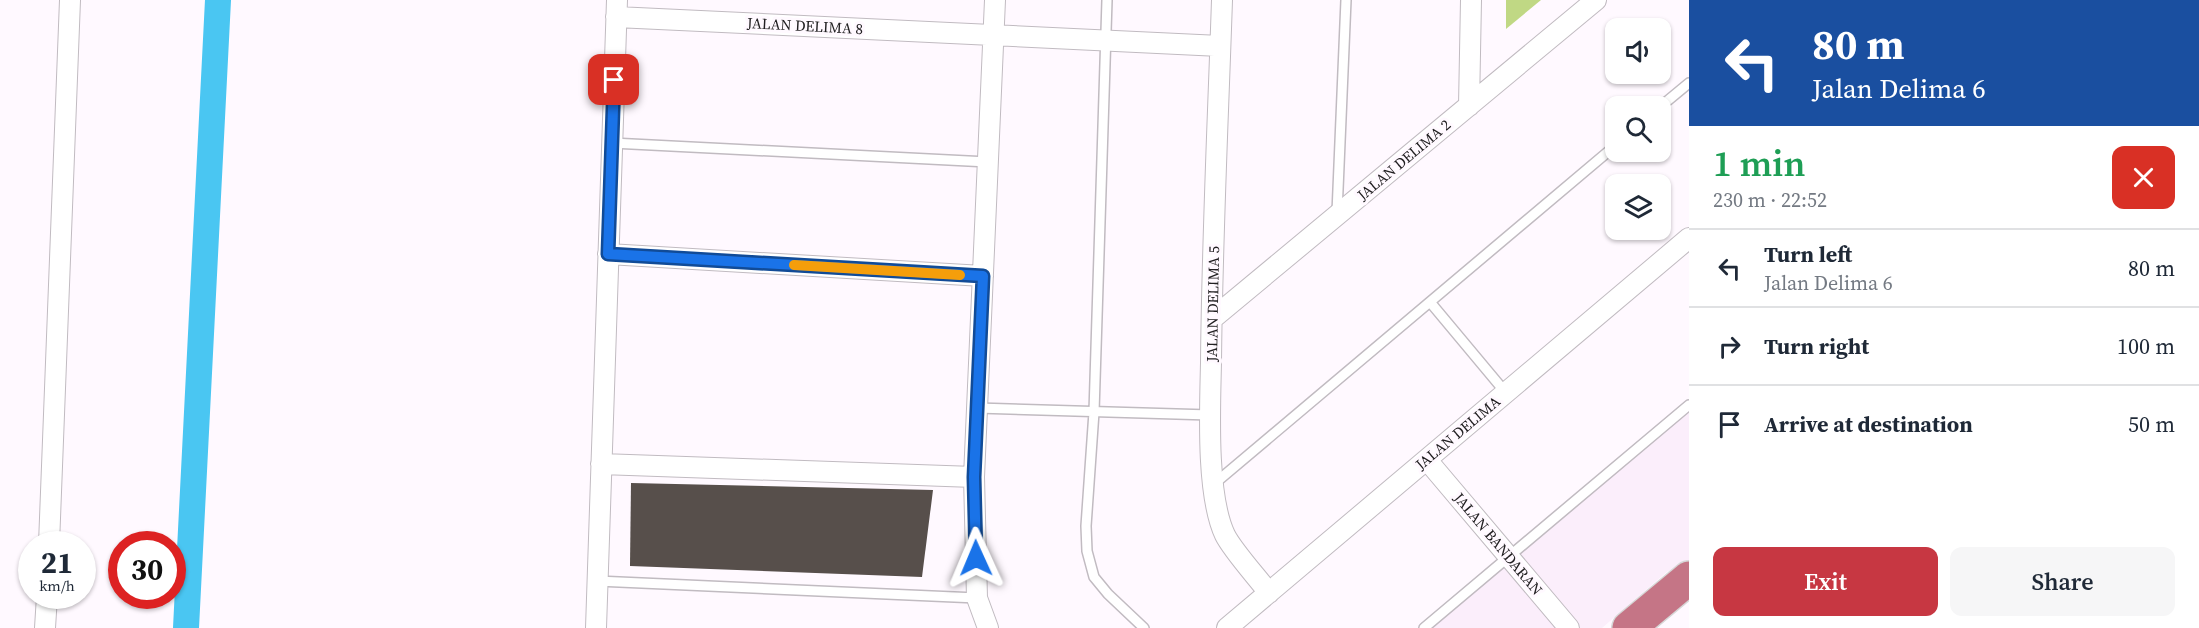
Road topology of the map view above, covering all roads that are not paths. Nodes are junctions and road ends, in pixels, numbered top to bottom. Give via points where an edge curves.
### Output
1 (70, 0) edge
2 (995, 0) edge
3 (1107, 0) edge
4 (1222, 0) edge
5 (1346, 0) edge
6 (1471, 0) edge
7 (1596, 0) edge
8 (617, 9) edge
9 (994, 35) junction
10 (1106, 40) junction
11 (1220, 46) junction
12 (1689, 83) edge
13 (1671, 98) edge
14 (1469, 106) junction
15 (612, 143) junction
16 (1605, 154) edge
17 (988, 162) junction
18 (1337, 215) junction
19 (1686, 246) edge
20 (608, 254) junction
21 (983, 276) junction
22 (1430, 302) junction
23 (1212, 320) junction
24 (1506, 393) junction
25 (1689, 405) edge
26 (977, 408) junction
27 (1094, 412) junction
28 (1210, 416) junction
29 (1427, 460) junction
30 (601, 464) junction
31 (974, 477) junction
32 (1214, 484) junction
33 (50, 531) edge
34 (1508, 556) junction
35 (1689, 578) edge
36 (597, 581) junction
37 (1269, 593) junction
38 (977, 598) junction
39 (46, 609) edge
40 (45, 628) edge
41 (596, 628) edge
42 (988, 628) edge
43 (1144, 628) edge
44 (1227, 628) edge
45 (1424, 628) edge
46 (1569, 628) edge
47 (1629, 628) edge

1 - 33 street
2 - 9 street
3 - 10 lane
4 - 11 street, JALAN DELIMA 5
5 - 18 lane
6 - 14 street
7 - 14 street, JALAN DELIMA 2
8 - 9 street, JALAN DELIMA 8
8 - 15 street
9 - 10 street, JALAN DELIMA 8
9 - 17 street
10 - 11 street, JALAN DELIMA 8
10 - 27 lane
11 - 23 street, JALAN DELIMA 5
12 - 13 lane
14 - 18 street, JALAN DELIMA 2
15 - 17 lane
15 - 20 street
16 - 22 lane
17 - 21 street
18 - 23 street, JALAN DELIMA 2
19 - 24 street, JALAN DELIMA
20 - 21 street
20 - 30 street
21 - 26 street
22 - 24 lane
22 - 32 lane
23 - 28 street, JALAN DELIMA 5
24 - 29 street, JALAN DELIMA
25 - 34 lane
26 - 27 lane
26 - 31 street
27 - 28 lane
27 - 43 lane via 1086,526 1089,564 1108,594
28 - 32 street, JALAN DELIMA 5
29 - 34 street, JALAN BANDARAN
29 - 37 street, JALAN DELIMA
30 - 31 street
30 - 36 street
31 - 38 street
32 - 37 street, JALAN DELIMA 5 via 1226,535
34 - 45 lane
34 - 46 street, JALAN BANDARAN
35 - 47 highway
36 - 38 lane
36 - 41 street
37 - 44 street, JALAN DELIMA
38 - 42 street
39 - 40 street

